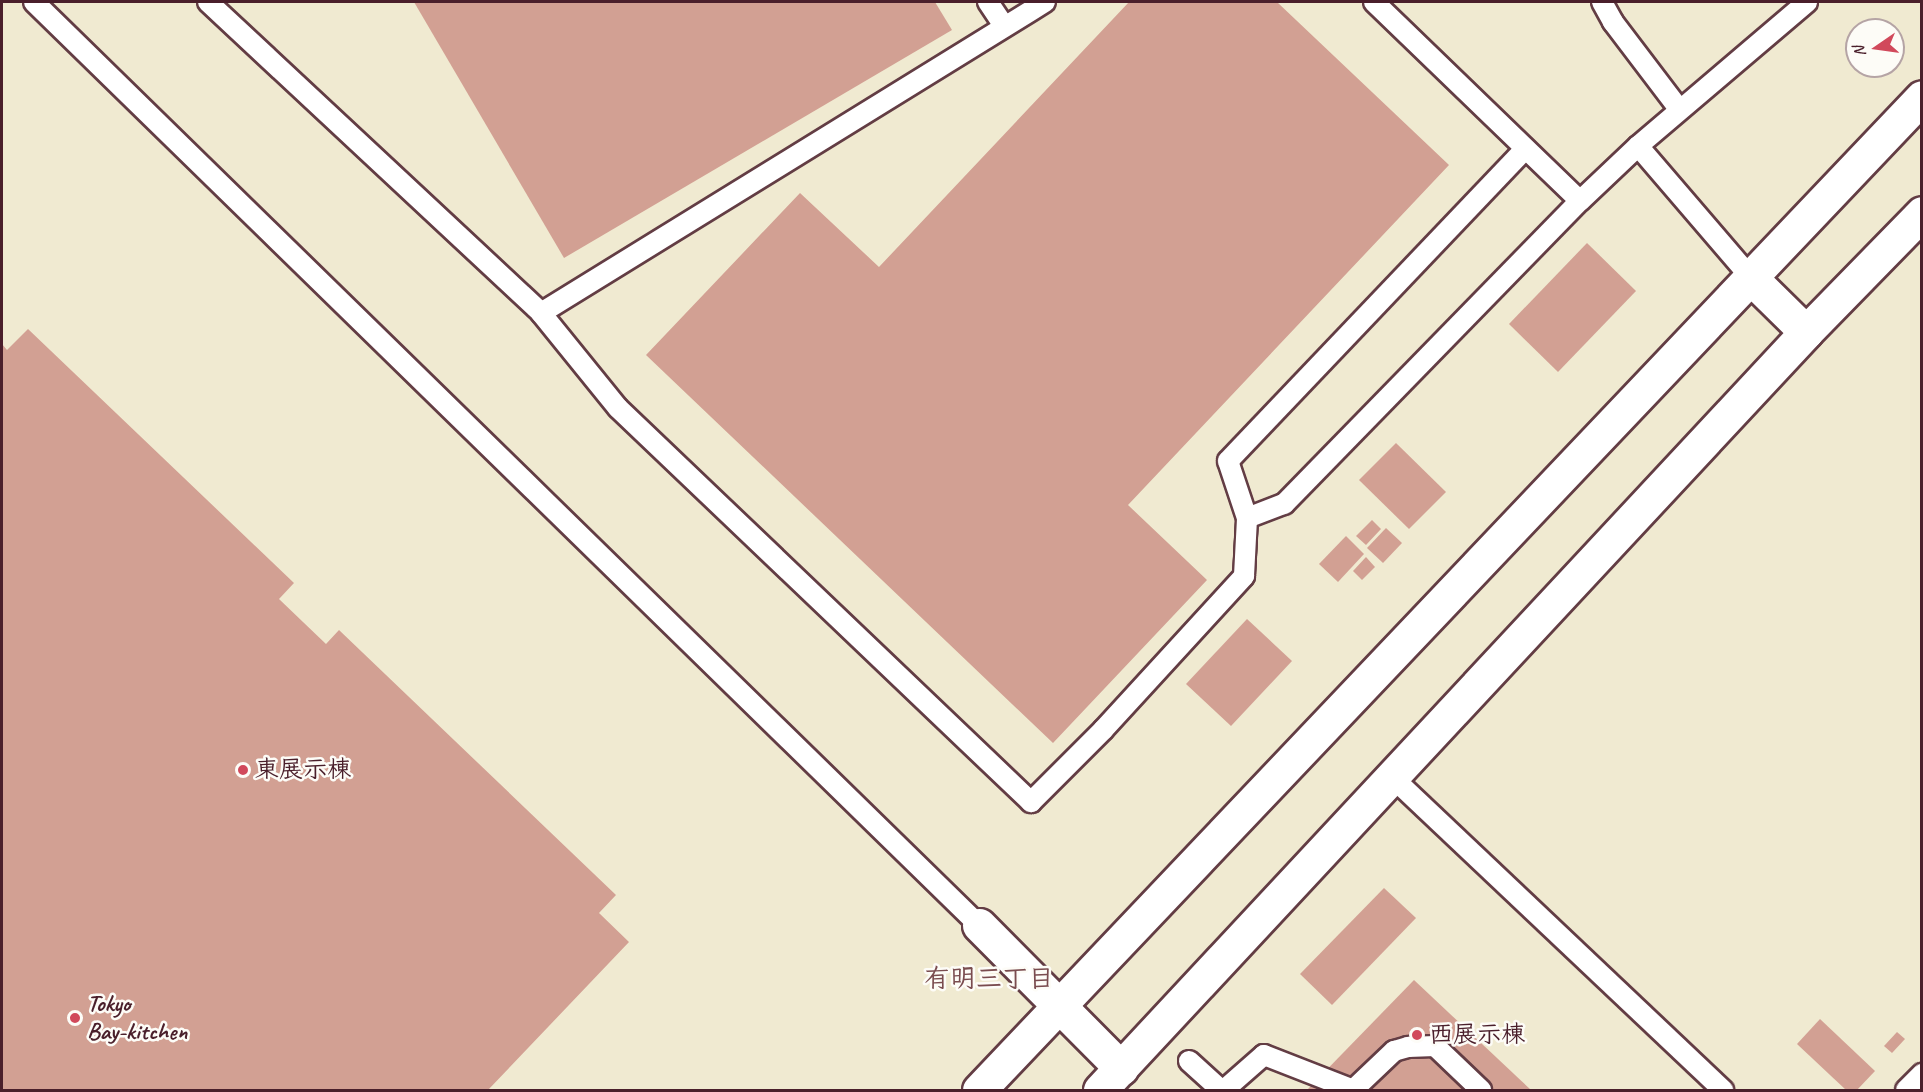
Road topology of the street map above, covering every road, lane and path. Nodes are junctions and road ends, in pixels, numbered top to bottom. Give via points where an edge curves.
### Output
1 (34, 2) edge
2 (208, 2) edge
3 (988, 2) edge
4 (1045, 2) edge
5 (1374, 2) edge
6 (1602, 2) edge
7 (1807, 2) edge
8 (1004, 26) junction
9 (1922, 97) edge
10 (1679, 109) junction
11 (1638, 146) junction
12 (1525, 149) junction
13 (1580, 201) junction
14 (1922, 213) edge
15 (1751, 278) junction
16 (540, 313) junction
17 (1806, 332) junction
18 (1247, 518) junction
19 (1392, 777) junction
20 (979, 926) joint
21 (1061, 1005) junction
22 (1189, 1061) dead end
23 (1922, 1074) edge
24 (1111, 1079) edge
25 (979, 1090) edge
26 (1222, 1090) edge
27 (1354, 1090) edge
28 (1481, 1090) edge
29 (1723, 1090) edge
30 (1906, 1090) edge

1 - 20 lane
2 - 16 lane
3 - 8 lane
4 - 8 lane
5 - 12 lane
6 - 10 lane
7 - 10 lane
8 - 16 lane
9 - 15 main road
10 - 11 lane
11 - 13 lane
11 - 15 lane
12 - 13 lane
12 - 18 lane via 1228,461
13 - 18 lane via 1284,504
14 - 17 main road
15 - 17 main road
15 - 21 main road
16 - 18 lane via 618,408 1031,802 1103,730 1244,576
17 - 19 main road
19 - 24 main road
19 - 29 lane
20 - 21 main road
21 - 24 main road
21 - 25 main road
22 - 26 lane
23 - 30 lane
26 - 27 lane via 1264,1055
27 - 28 lane via 1394,1051 1435,1046

